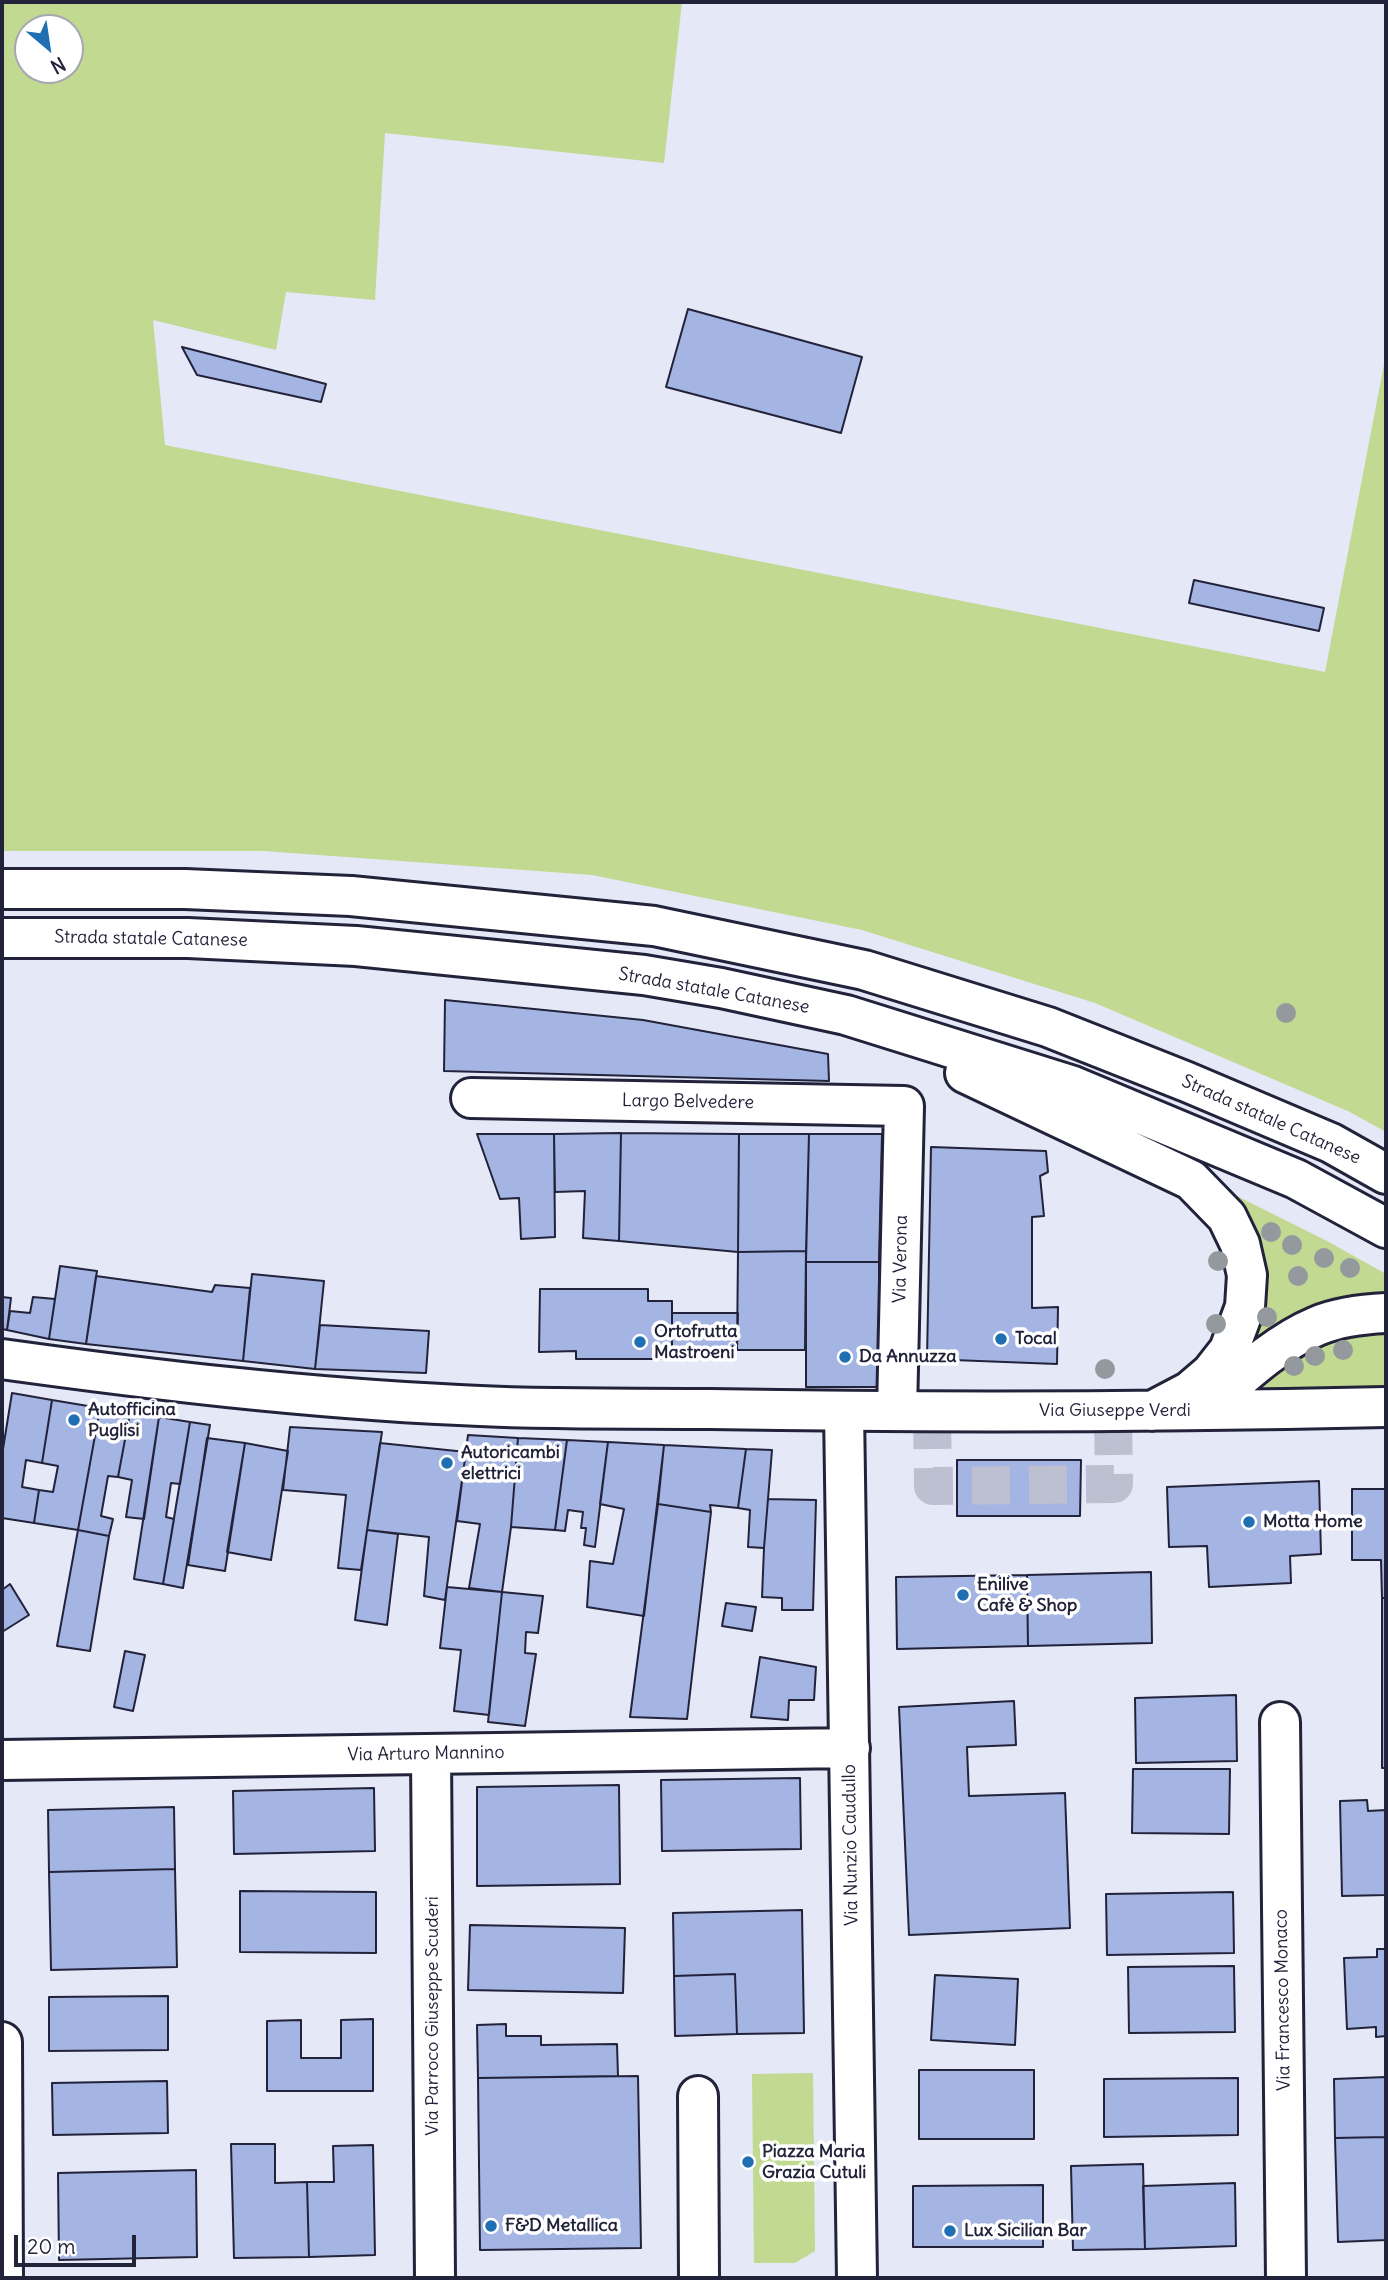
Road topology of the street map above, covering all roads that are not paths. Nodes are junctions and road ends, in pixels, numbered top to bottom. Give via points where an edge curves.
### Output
1 (2, 889) edge
2 (2, 938) edge
3 (846, 1015) junction
4 (471, 1098) dead end
5 (904, 1106) joint
6 (1386, 1174) edge
7 (1386, 1228) edge
8 (1386, 1313) edge
9 (2, 1359) edge
10 (1211, 1373) junction
11 (1386, 1407) edge
12 (844, 1411) junction
13 (1202, 1411) junction
14 (897, 1412) junction
15 (1150, 1412) junction
16 (1280, 1722) dead end
17 (850, 1748) junction
18 (431, 1754) junction
19 (2, 1760) edge
20 (2, 2042) edge
21 (698, 2096) dead end
22 (4, 2278) edge
23 (435, 2278) edge
24 (699, 2278) edge
25 (858, 2278) edge
26 (1286, 2278) edge

1 - 6 main road, Strada statale Catanese via 185,889 351,896 654,926 864,970 1048,1027 1331,1143
2 - 3 main road, Strada statale Catanese via 188,938 356,946 644,975
3 - 7 main road, Strada statale Catanese via 1073,1086 1296,1179
3 - 10 main road via 1191,1180 1227,1217 1247,1275 1245,1307 1229,1350
4 - 5 main road, Largo Belvedere
5 - 14 main road, Via Verona
8 - 13 main road via 1318,1325 1282,1346
9 - 12 main road, Via Giuseppe Verdi via 166,1381 461,1406
10 - 13 main road
10 - 15 main road
11 - 13 main road, Via Giuseppe Verdi
12 - 14 main road, Via Giuseppe Verdi
12 - 17 main road, Via Nunzio Caudullo
13 - 15 main road, Via Giuseppe Verdi
14 - 15 main road, Via Giuseppe Verdi
16 - 26 main road, Via Francesco Monaco
17 - 18 main road, Via Arturo Mannino
17 - 25 main road, Via Nunzio Caudullo
18 - 19 main road, Via Arturo Mannino
18 - 23 main road, Via Parroco Giuseppe Scuderi
20 - 22 main road
21 - 24 main road

